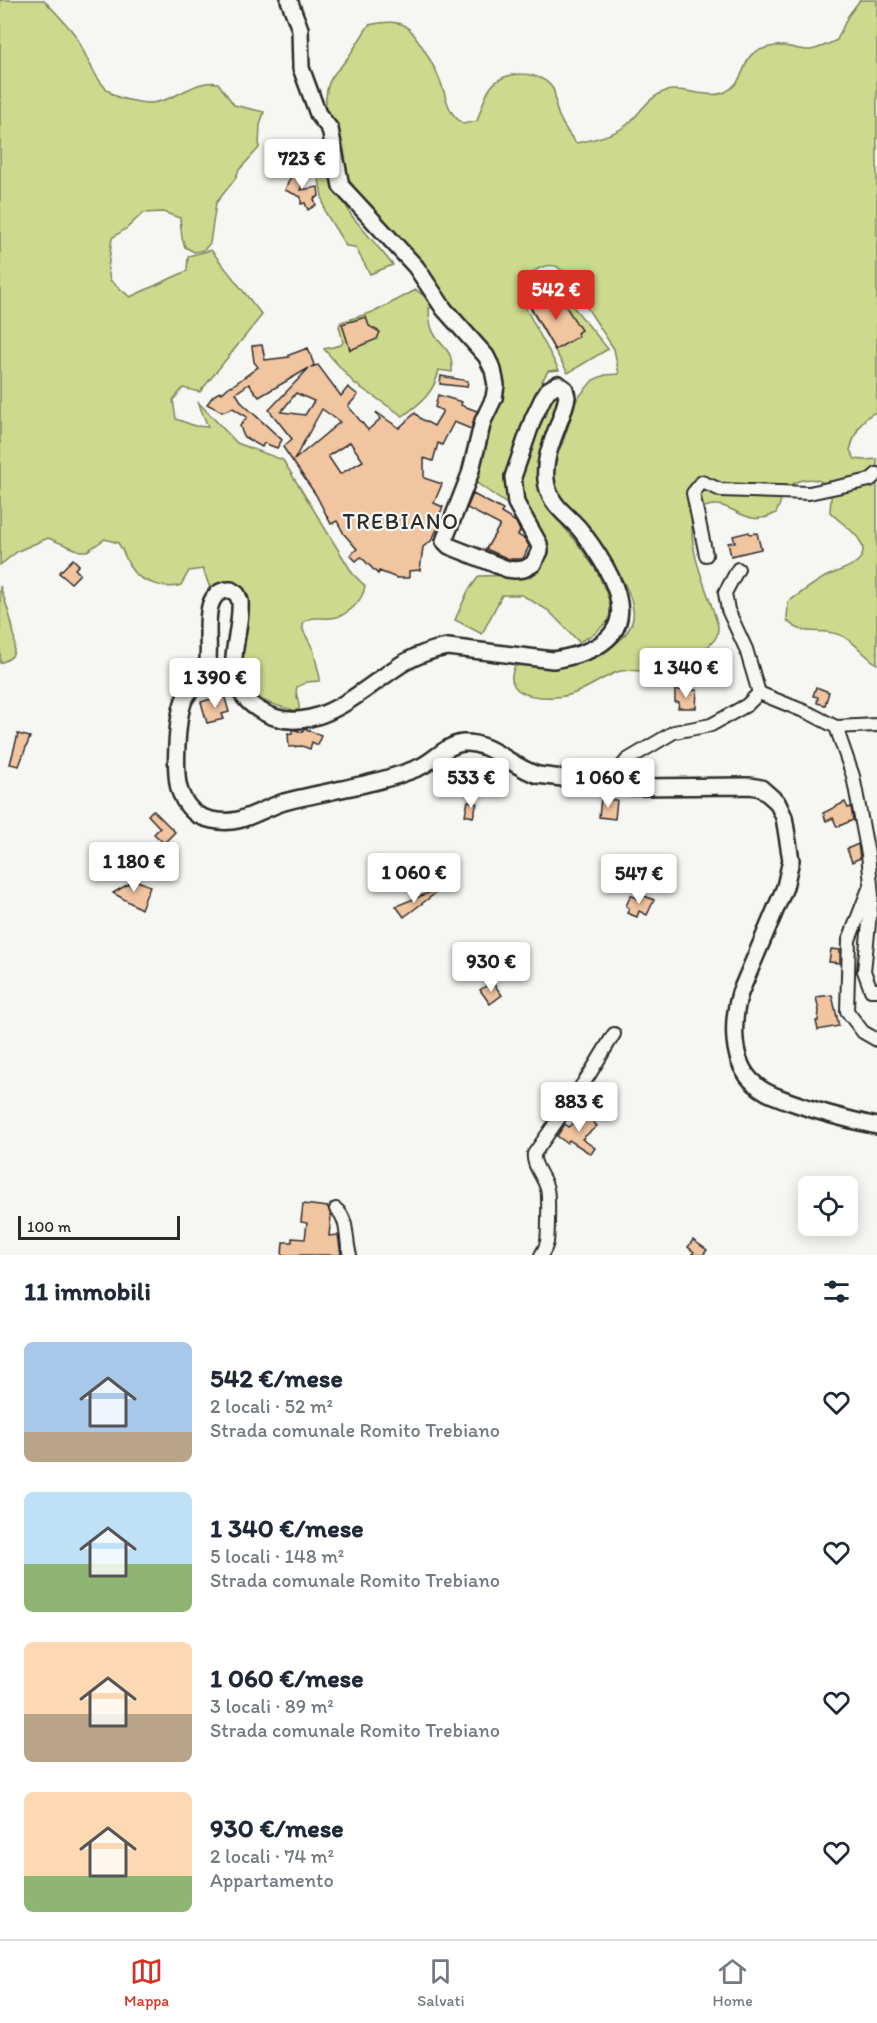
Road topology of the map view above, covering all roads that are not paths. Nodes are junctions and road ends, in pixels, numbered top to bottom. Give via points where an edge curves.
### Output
1 (289, 0) edge
2 (877, 474) edge
3 (706, 555) dead end
4 (738, 569) dead end
5 (759, 693) junction
6 (877, 725) edge
7 (836, 727) junction
8 (607, 784) junction
9 (871, 884) junction
10 (877, 990) edge
11 (614, 1034) dead end
12 (877, 1040) edge
13 (877, 1126) edge
14 (336, 1209) dead end
15 (350, 1255) edge
16 (541, 1255) edge

1 - 8 street via 300,29 301,68 318,114 330,129 341,186 416,267 493,370 494,398 483,421 470,474 444,537 446,544 507,569 524,569 533,564 539,544 516,503 513,477 543,398 558,384 565,388 567,397 546,459 547,488 555,505 581,531 608,570 621,617 604,641 553,660 448,647 434,649 333,709 291,720 267,714 239,691 235,645 240,601 234,591 223,590 213,597 209,609 206,668 185,698 180,715 180,794 198,815 219,821 237,820 282,803 422,766 449,747 462,743 480,746 527,772
2 - 3 street via 870,480 809,493 721,490 702,482 693,493
4 - 5 street via 725,593
5 - 7 street
5 - 8 street via 747,705 711,725 674,732 627,760
6 - 7 street
7 - 9 street via 853,776
8 - 13 street via 648,788 750,786 761,788 777,802 784,817 790,872 735,1010 739,1058 750,1079 767,1093 823,1114
9 - 10 street via 864,971 871,990
9 - 12 street via 849,940 847,1011 863,1032
11 - 16 street via 534,1154 549,1196 547,1244
14 - 15 street via 345,1220

